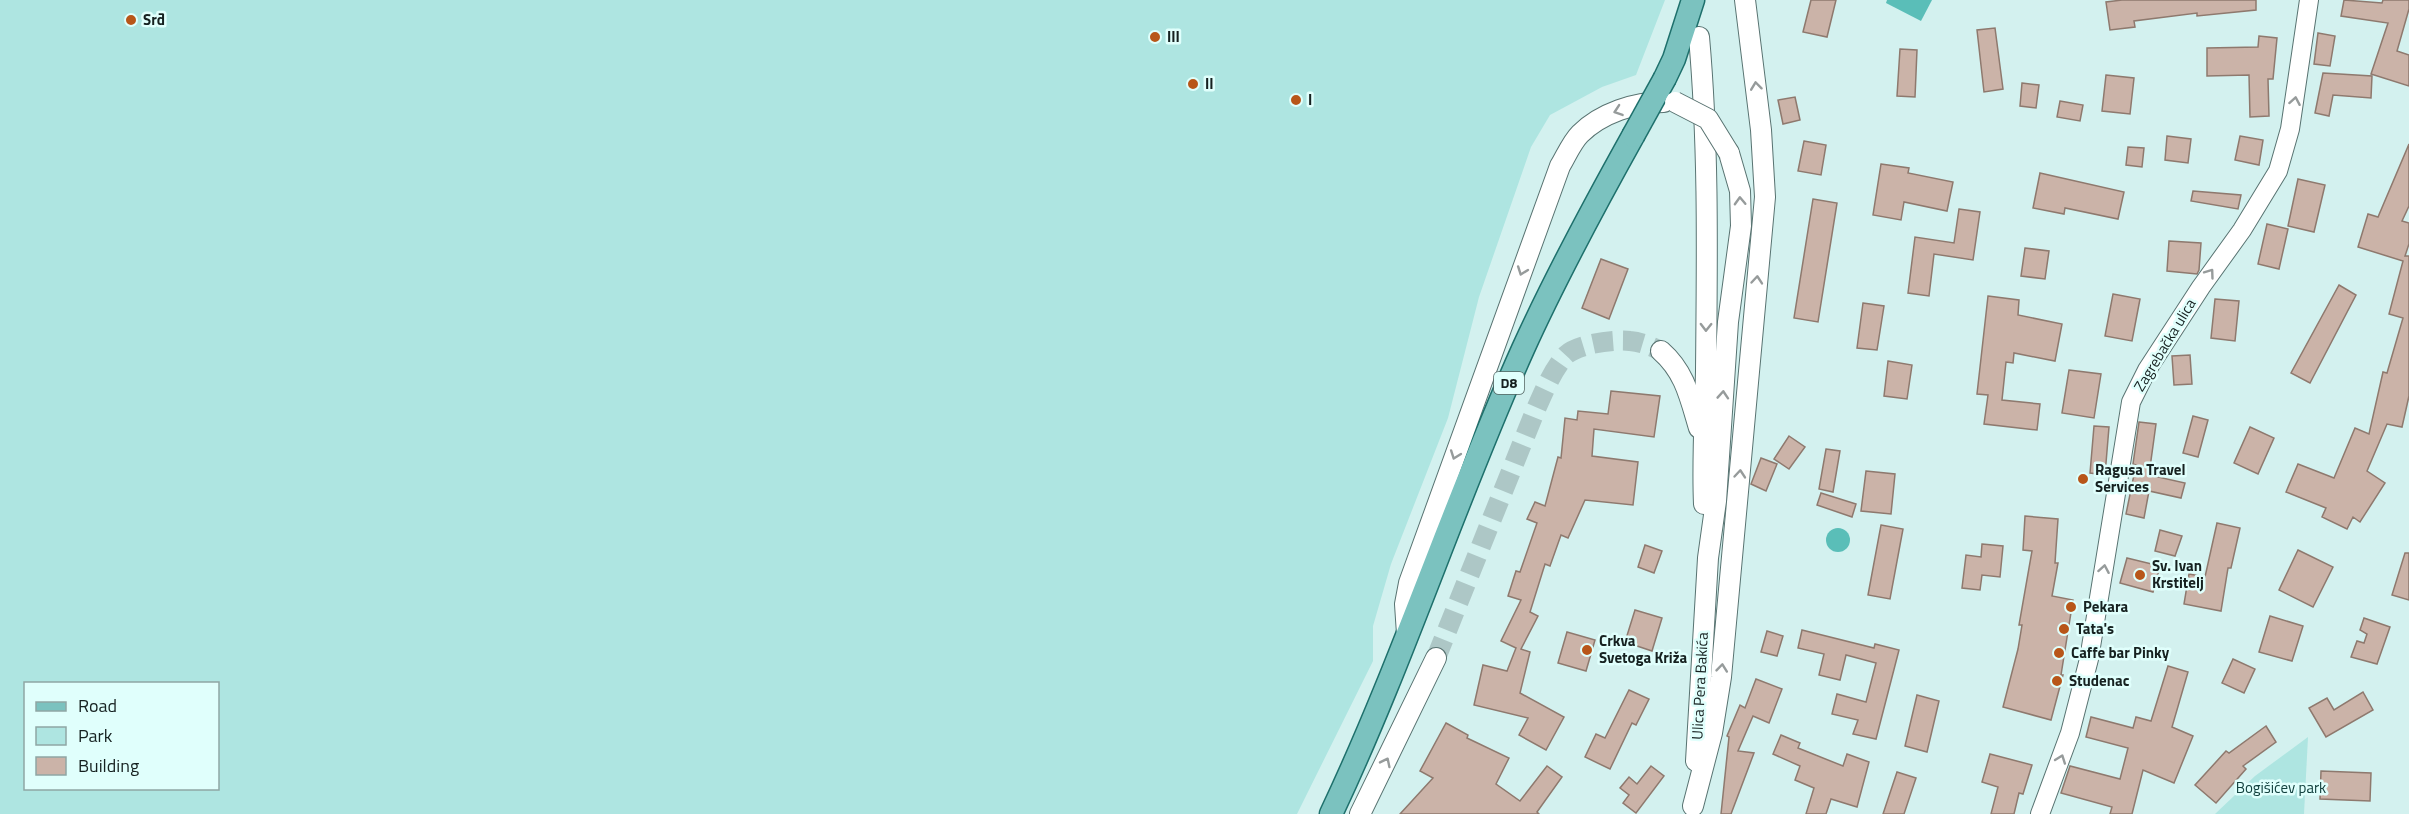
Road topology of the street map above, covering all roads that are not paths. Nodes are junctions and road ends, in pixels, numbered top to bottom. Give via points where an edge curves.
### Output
1 (1693, 0) edge
2 (1745, 0) edge
3 (2309, 0) edge
4 (1699, 38) dead end
5 (1661, 351) tunnel mouth
6 (1703, 442) junction
7 (1708, 558) junction
8 (1407, 639) junction
9 (1436, 658) tunnel mouth
10 (1693, 810) edge
11 (1331, 814) edge
12 (1360, 814) edge
13 (2040, 814) edge

1 - 8 main road, D8, bridge via 1665,78 1565,261 1522,350
10 -> 2 main road via 1721,678 1765,197
13 -> 3 street, Zagrebačka ulica via 2070,733 2089,659 2131,402 2147,370 2278,171 2290,129
4 -> 6 main road via 1707,159
5 - 6 main road via 1682,375
6 - 7 main road
7 -> 8 main road, bridge via 1716,501 1728,322 1741,226 1740,190 1729,153 1708,119 1676,102 1648,102 1601,118 1580,134 1560,166 1409,583 1405,604
7 - 10 main road, Ulica Pera Bakića
8 - 11 main road, D8
12 -> 9 main road

